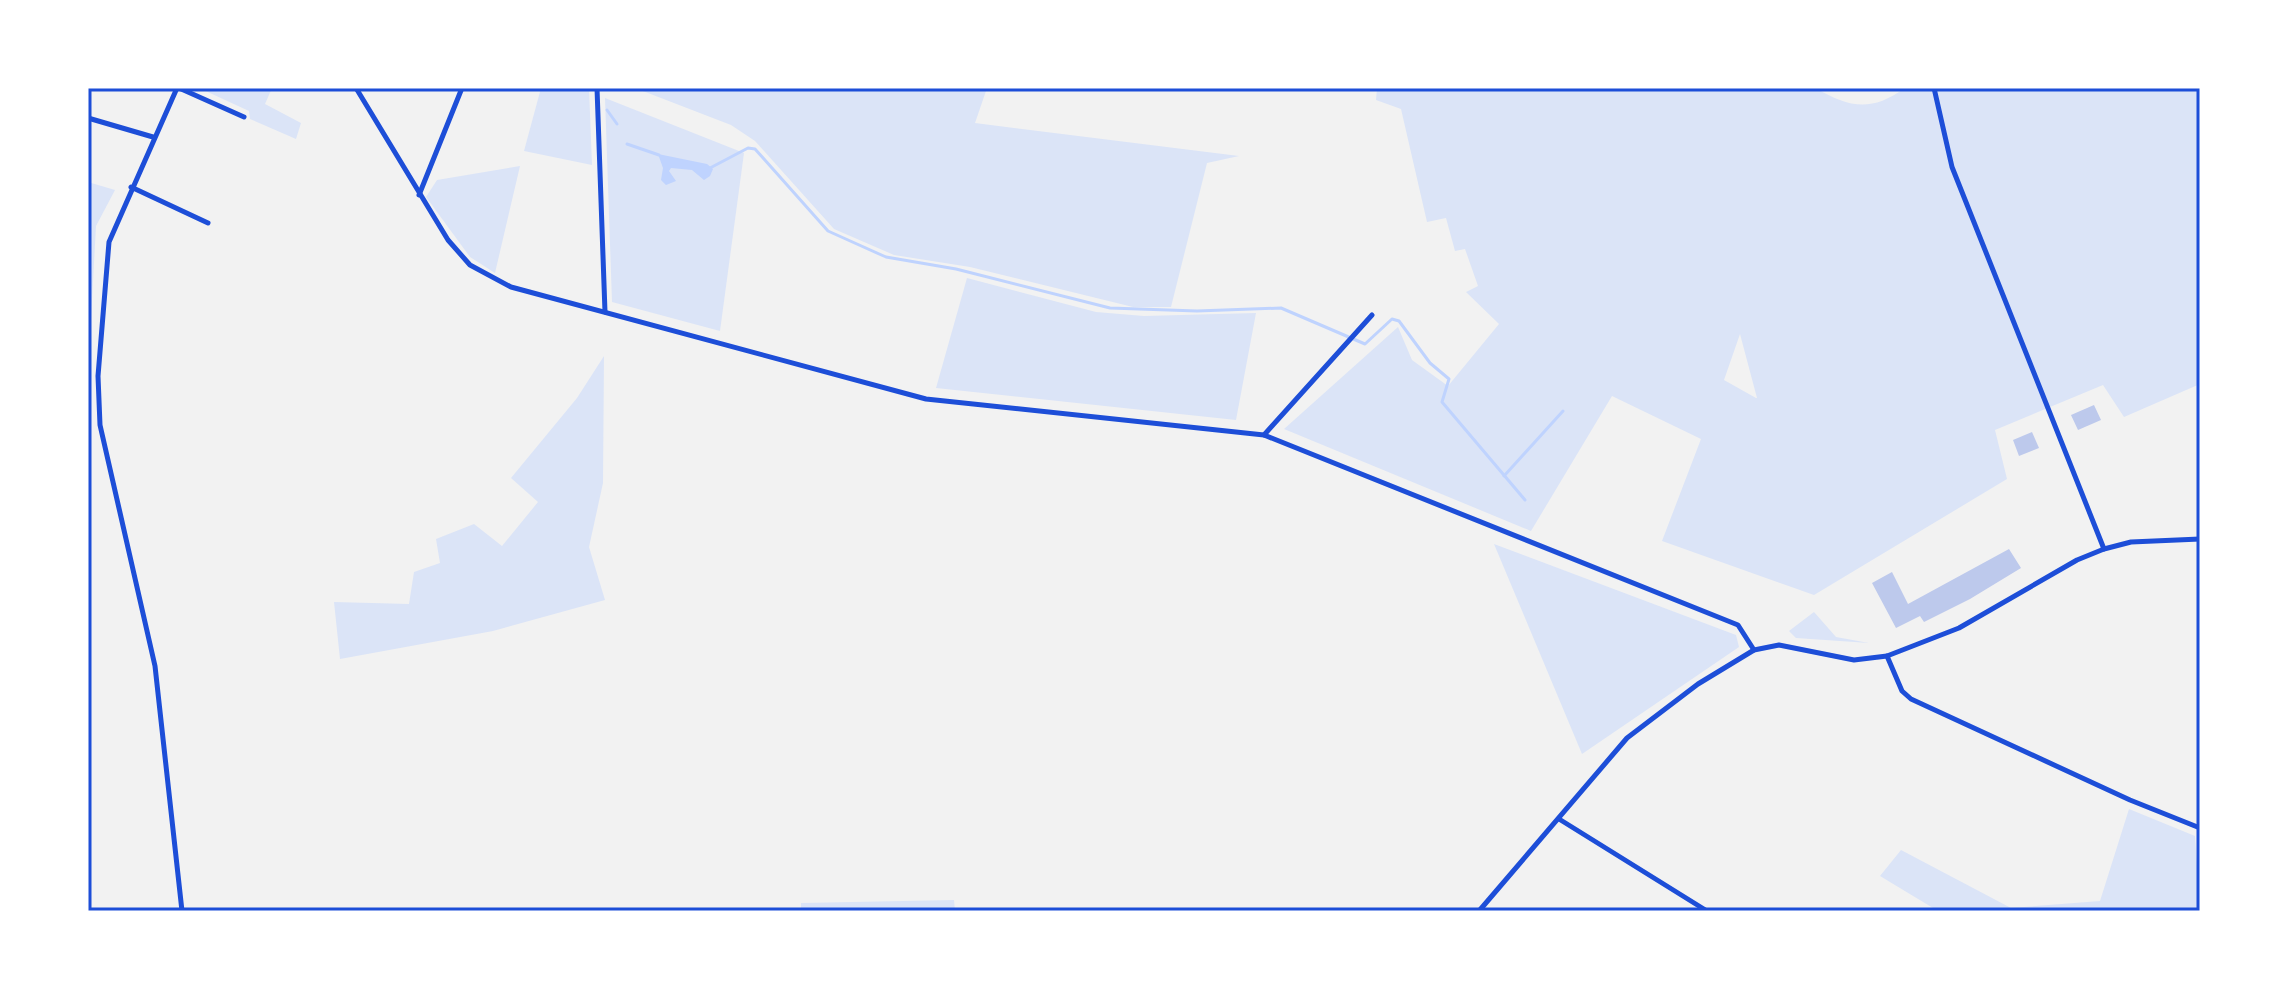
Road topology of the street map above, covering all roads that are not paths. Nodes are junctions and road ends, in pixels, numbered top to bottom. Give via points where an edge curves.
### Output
1 (178, 88) edge
2 (356, 88) edge
3 (462, 88) edge
4 (597, 88) edge
5 (1934, 88) edge
6 (244, 117) dead end
7 (88, 118) edge
8 (153, 137) junction
9 (131, 187) junction
10 (419, 195) junction
11 (208, 223) dead end
12 (605, 312) junction
13 (1372, 315) dead end
14 (1264, 435) junction
15 (2200, 539) edge
16 (2104, 549) junction
17 (1754, 650) junction
18 (1887, 656) junction
19 (1559, 819) junction
20 (2200, 828) edge
21 (182, 911) edge
22 (1479, 911) edge
23 (1707, 911) edge

1 - 6 street
1 - 8 street
2 - 10 street
3 - 10 street
4 - 12 street
5 - 16 street via 1952,167
7 - 8 street
8 - 9 street
9 - 11 street
9 - 21 street via 109,242 98,376 100,425 155,666
10 - 12 street via 470,265 511,287
12 - 14 street via 926,399
13 - 14 street
14 - 17 street via 1738,625
15 - 16 street via 2131,542
16 - 18 street via 1959,628
17 - 18 street via 1779,645 1854,660
17 - 19 street via 1627,738
18 - 20 street via 1911,699
19 - 22 street
19 - 23 street

